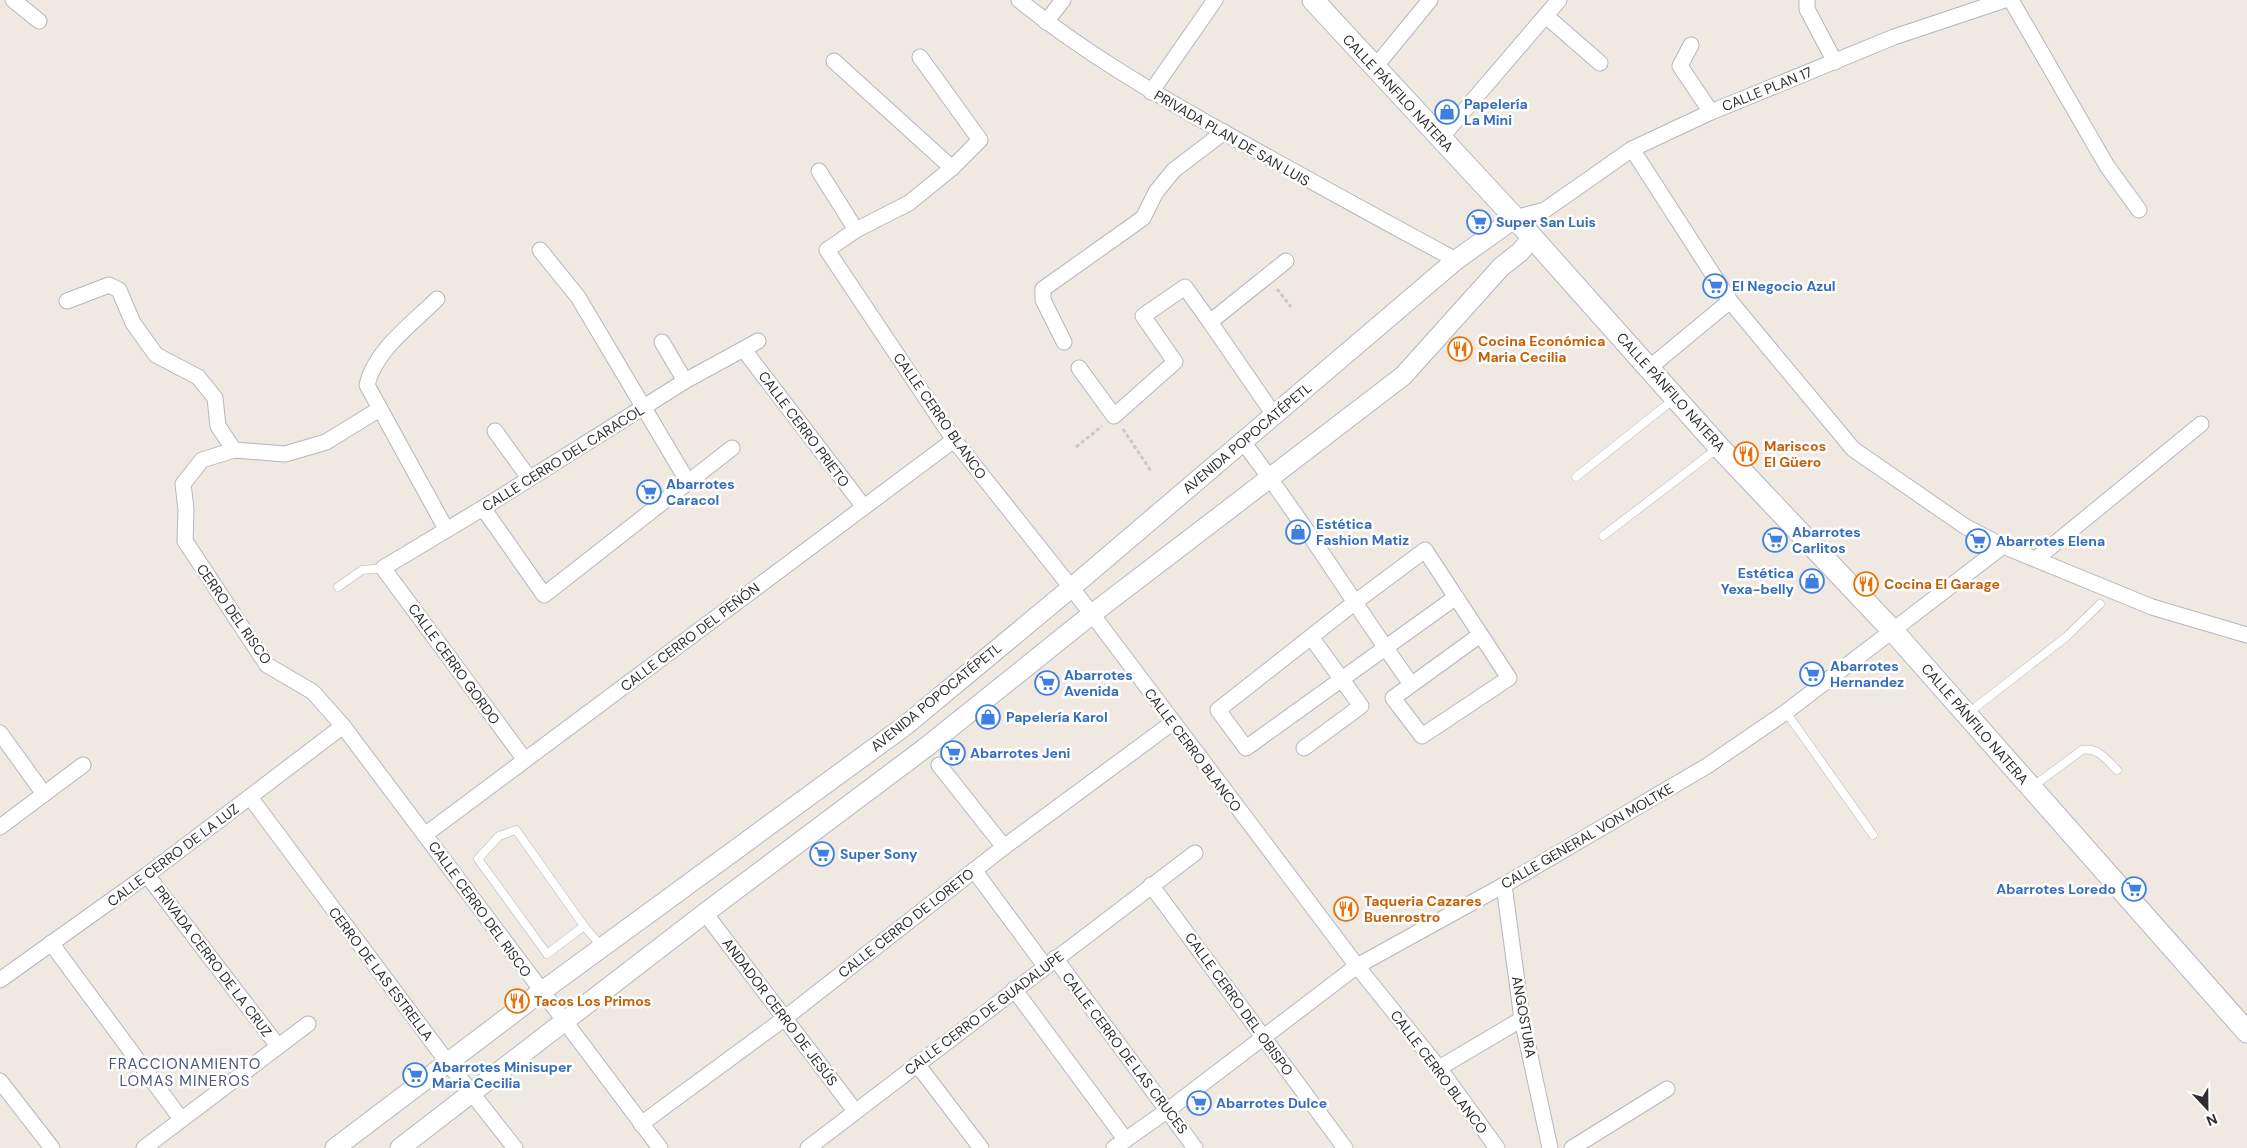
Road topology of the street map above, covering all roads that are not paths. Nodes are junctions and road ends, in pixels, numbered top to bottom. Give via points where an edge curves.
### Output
1 (13, 0) edge
2 (1018, 0) edge
3 (1063, 0) edge
4 (1215, 0) edge
5 (1314, 0) edge
6 (1430, 0) edge
7 (1559, 0) edge
8 (1807, 0) edge
9 (2005, 0) edge
10 (2011, 0) edge
11 (1546, 16) junction
12 (39, 21) dead end
13 (1046, 22) junction
14 (1691, 45) dead end
15 (920, 57) dead end
16 (834, 61) dead end
17 (1600, 62) dead end
18 (1835, 62) junction
19 (1375, 67) junction
20 (1151, 92) junction
21 (1711, 112) junction
22 (1224, 132) junction
23 (1440, 138) junction
24 (1632, 149) junction
25 (952, 168) junction
26 (819, 172) dead end
27 (1545, 210) junction
28 (2139, 210) dead end
29 (1515, 218) junction
30 (856, 230) junction
31 (1532, 238) junction
32 (1480, 244) junction
33 (540, 250) dead end
34 (1456, 260) junction
35 (1286, 261) dead end
36 (1501, 267) junction
37 (437, 299) dead end
38 (67, 301) dead end
39 (1730, 301) junction
40 (1210, 322) junction
41 (758, 341) dead end
42 (662, 342) dead end
43 (1064, 342) dead end
44 (744, 350) junction
45 (1079, 368) dead end
46 (1649, 368) junction
47 (685, 381) junction
48 (1676, 398) junction
49 (643, 407) junction
50 (378, 410) junction
51 (1274, 415) junction
52 (2201, 424) dead end
53 (495, 432) dead end
54 (954, 440) junction
55 (1244, 442) junction
56 (1719, 447) junction
57 (732, 448) dead end
58 (234, 450) junction
59 (1269, 476) junction
60 (1576, 477) dead end
61 (529, 478) junction
62 (688, 482) junction
63 (864, 507) junction
64 (483, 508) junction
65 (446, 529) junction
66 (1603, 536) dead end
67 (2003, 546) junction
68 (2036, 559) junction
69 (383, 568) junction
70 (338, 588) dead end
71 (1071, 588) junction
72 (1456, 597) junction
73 (1354, 603) junction
74 (2100, 604) dead end
75 (1092, 614) junction
76 (1893, 631) junction
77 (1480, 634) junction
78 (2247, 635) edge
79 (1311, 637) junction
80 (1384, 647) junction
81 (1342, 678) junction
82 (291, 680) joint
83 (1411, 684) junction
84 (1786, 712) junction
85 (1966, 715) junction
86 (1172, 723) junction
87 (343, 726) junction
88 (0, 732) edge
89 (1304, 748) dead end
90 (524, 760) junction
91 (84, 765) dead end
92 (939, 765) dead end
93 (2117, 770) dead end
94 (2031, 788) junction
95 (44, 794) junction
96 (250, 797) junction
97 (791, 808) junction
98 (0, 827) edge
99 (426, 834) junction
100 (810, 834) junction
101 (1873, 835) dead end
102 (1004, 847) junction
103 (1194, 853) dead end
104 (974, 870) junction
105 (147, 875) junction
106 (1151, 885) junction
107 (1504, 885) junction
108 (705, 912) junction
109 (584, 926) junction
110 (51, 943) junction
111 (602, 947) junction
112 (1050, 962) junction
113 (1357, 966) junction
114 (0, 980) edge
115 (1014, 990) junction
116 (541, 992) junction
117 (785, 1018) junction
118 (1522, 1019) junction
119 (564, 1023) junction
120 (308, 1024) dead end
121 (2247, 1032) edge
122 (1263, 1037) junction
123 (278, 1046) junction
124 (448, 1063) junction
125 (917, 1064) junction
126 (1439, 1068) junction
127 (0, 1081) edge
128 (1667, 1089) dead end
129 (472, 1092) junction
130 (1168, 1110) junction
131 (855, 1111) junction
132 (181, 1119) junction
133 (641, 1124) junction
134 (1119, 1144) edge
135 (816, 1146) edge
136 (52, 1148) edge
137 (144, 1148) edge
138 (335, 1148) edge
139 (400, 1148) edge
140 (516, 1148) edge
141 (660, 1148) edge
142 (981, 1148) edge
143 (1195, 1148) edge
144 (1345, 1148) edge
145 (1497, 1148) edge
146 (1550, 1148) edge
147 (1572, 1148) edge

1 - 12 street
2 - 13 street, PRIVADA PLAN DE SAN LUIS
3 - 13 street
4 - 20 street
5 - 19 main road, CALLE PÁNFILO NATERA
6 - 19 street
7 - 11 street
8 - 18 street via 1807,9
9 - 18 street, CALLE PLAN 17 via 1894,37
10 - 28 street via 2107,166
11 - 17 street
11 - 23 street
13 - 20 street, PRIVADA PLAN DE SAN LUIS
14 - 21 street via 1680,66
15 - 25 street via 980,140
16 - 25 street
18 - 21 street, CALLE PLAN 17
19 - 23 main road, CALLE PÁNFILO NATERA
20 - 22 street, PRIVADA PLAN DE SAN LUIS
21 - 24 street, CALLE PLAN 17
22 - 34 street, PRIVADA PLAN DE SAN LUIS via 1289,171
22 - 43 street via 1174,170 1156,192 1143,218 1043,289 1042,300
23 - 29 main road, CALLE PÁNFILO NATERA
24 - 27 street, CALLE PLAN 17
24 - 39 street
25 - 30 street via 909,203
26 - 30 street
27 - 29 street, CALLE PLAN 17
27 - 31 street
29 - 31 main road, CALLE PÁNFILO NATERA
29 - 32 street, AVENIDA POPOCATÉPETL
30 - 54 street, CALLE CERRO BLANCO via 827,250
31 - 36 street
31 - 46 main road, CALLE PÁNFILO NATERA
32 - 34 street, AVENIDA POPOCATÉPETL
32 - 36 street
33 - 49 street via 578,297
34 - 51 street, AVENIDA POPOCATÉPETL
35 - 40 street
36 - 59 street via 1403,376
37 - 50 street via 380,356 370,371 367,385
38 - 58 street via 109,285 119,290 133,323 156,355 198,376 215,398 218,426
39 - 46 street
39 - 67 street via 1853,449 1966,527
40 - 45 street via 1185,286 1143,316 1175,362 1114,416
40 - 51 street
41 - 44 street, CALLE CERRO DEL CARACOL
42 - 47 street
44 - 47 street, CALLE CERRO DEL CARACOL
44 - 63 street, CALLE CERRO PRIETO
46 - 48 main road, CALLE PÁNFILO NATERA
47 - 49 street, CALLE CERRO DEL CARACOL
48 - 56 main road, CALLE PÁNFILO NATERA
48 - 60 lane
49 - 61 street, CALLE CERRO DEL CARACOL
49 - 62 street
50 - 58 street via 326,442 285,454
50 - 65 street
51 - 55 street, AVENIDA POPOCATÉPETL
52 - 68 street
53 - 61 street
54 - 63 street, CALLE CERRO DEL PEÑÓN
54 - 71 street, CALLE CERRO BLANCO
55 - 59 street
55 - 71 street, AVENIDA POPOCATÉPETL
56 - 66 lane
56 - 76 main road, CALLE PÁNFILO NATERA
57 - 62 street
58 - 82 street, CERRO DEL RISCO via 202,460 182,484 186,509 185,542 267,665
59 - 73 street
59 - 75 street
61 - 64 street, CALLE CERRO DEL CARACOL
62 - 64 street via 544,595
63 - 90 street, CALLE CERRO DEL PEÑÓN
64 - 65 street, CALLE CERRO DEL CARACOL
65 - 69 street, CALLE CERRO DEL CARACOL
67 - 68 street
67 - 76 street, CALLE GENERAL VON MOLTKE
68 - 78 street via 2152,607
69 - 70 lane via 362,570
69 - 90 street, CALLE CERRO GORDO
71 - 75 street, CALLE CERRO BLANCO
71 - 97 street, AVENIDA POPOCATÉPETL via 906,725
72 - 73 street via 1425,550
72 - 77 street
72 - 80 street
73 - 79 street
73 - 80 street
74 - 85 lane via 2066,637
75 - 86 street, CALLE CERRO BLANCO
75 - 100 street via 925,748
76 - 84 street, CALLE GENERAL VON MOLTKE
76 - 85 main road, CALLE PÁNFILO NATERA
77 - 83 street
77 - 83 street via 1509,678 1422,736 1393,698
79 - 81 street
79 - 81 street via 1218,710 1246,748
80 - 81 street
80 - 83 street
81 - 89 street via 1361,706
82 - 87 street, CALLE CERRO DEL RISCO via 313,692
84 - 101 lane
84 - 107 street, CALLE GENERAL VON MOLTKE via 1707,766
85 - 94 main road, CALLE PÁNFILO NATERA
86 - 102 street, CALLE CERRO DE LORETO
86 - 113 street, CALLE CERRO BLANCO
87 - 96 street, CALLE CERRO DE LA LUZ
87 - 99 street, CALLE CERRO DEL RISCO
88 - 95 street
90 - 99 street, CALLE CERRO DEL PEÑÓN
91 - 95 street
92 - 102 street
93 - 94 lane via 2091,748 2082,750
94 - 121 main road, CALLE PÁNFILO NATERA
95 - 98 street
96 - 105 street, CALLE CERRO DE LA LUZ
96 - 124 street, CERRO DE LAS ESTRELLA
97 - 100 street
97 - 111 street, AVENIDA POPOCATÉPETL
99 - 116 street, CALLE CERRO DEL RISCO
100 - 108 street
102 - 104 street, CALLE CERRO DE LORETO
103 - 106 street, CALLE CERRO DE GUADALUPE
104 - 112 street, CALLE CERRO DE LAS CRUCES
104 - 117 street, CALLE CERRO DE LORETO
105 - 110 street, CALLE CERRO DE LA LUZ
105 - 123 street, PRIVADA CERRO DE LA CRUZ
106 - 112 street, CALLE CERRO DE GUADALUPE
106 - 122 street, CALLE CERRO DEL OBISPO
107 - 113 street, CALLE GENERAL VON MOLTKE
107 - 118 street, ANGOSTURA
108 - 117 street, ANDADOR CERRO DE JESÚS
108 - 119 street
109 - 109 lane via 516,830 499,836 478,859 547,954
109 - 111 lane
110 - 114 street, CALLE CERRO DE LA LUZ
110 - 132 street
111 - 116 street, AVENIDA POPOCATÉPETL
112 - 115 street, CALLE CERRO DE GUADALUPE
112 - 130 street, CALLE CERRO DE LAS CRUCES
113 - 122 street, CALLE GENERAL VON MOLTKE
113 - 126 street, CALLE CERRO BLANCO
115 - 125 street, CALLE CERRO DE GUADALUPE
115 - 134 street
116 - 119 street, CALLE CERRO DEL RISCO
116 - 124 street, AVENIDA POPOCATÉPETL
117 - 131 street, ANDADOR CERRO DE JESÚS
117 - 133 street, CALLE CERRO DE LORETO
118 - 126 street
118 - 146 street, ANGOSTURA
119 - 129 street
119 - 133 street, CALLE CERRO DEL RISCO
120 - 123 street, PRIVADA CERRO DE LA CRUZ
122 - 130 street, CALLE GENERAL VON MOLTKE
122 - 144 street, CALLE CERRO DEL OBISPO
123 - 132 street, PRIVADA CERRO DE LA CRUZ
124 - 129 street, CERRO DE LAS ESTRELLA
124 - 138 street, AVENIDA POPOCATÉPETL
125 - 131 street, CALLE CERRO DE GUADALUPE
125 - 142 street
126 - 145 street, CALLE CERRO BLANCO
127 - 136 street
128 - 147 street
129 - 139 street
129 - 140 street, CERRO DE LAS ESTRELLA
130 - 134 street, CALLE GENERAL VON MOLTKE
130 - 143 street, CALLE CERRO DE LAS CRUCES
131 - 135 street, CALLE CERRO DE GUADALUPE
132 - 137 street, PRIVADA CERRO DE LA CRUZ
133 - 141 street, CALLE CERRO DEL RISCO

